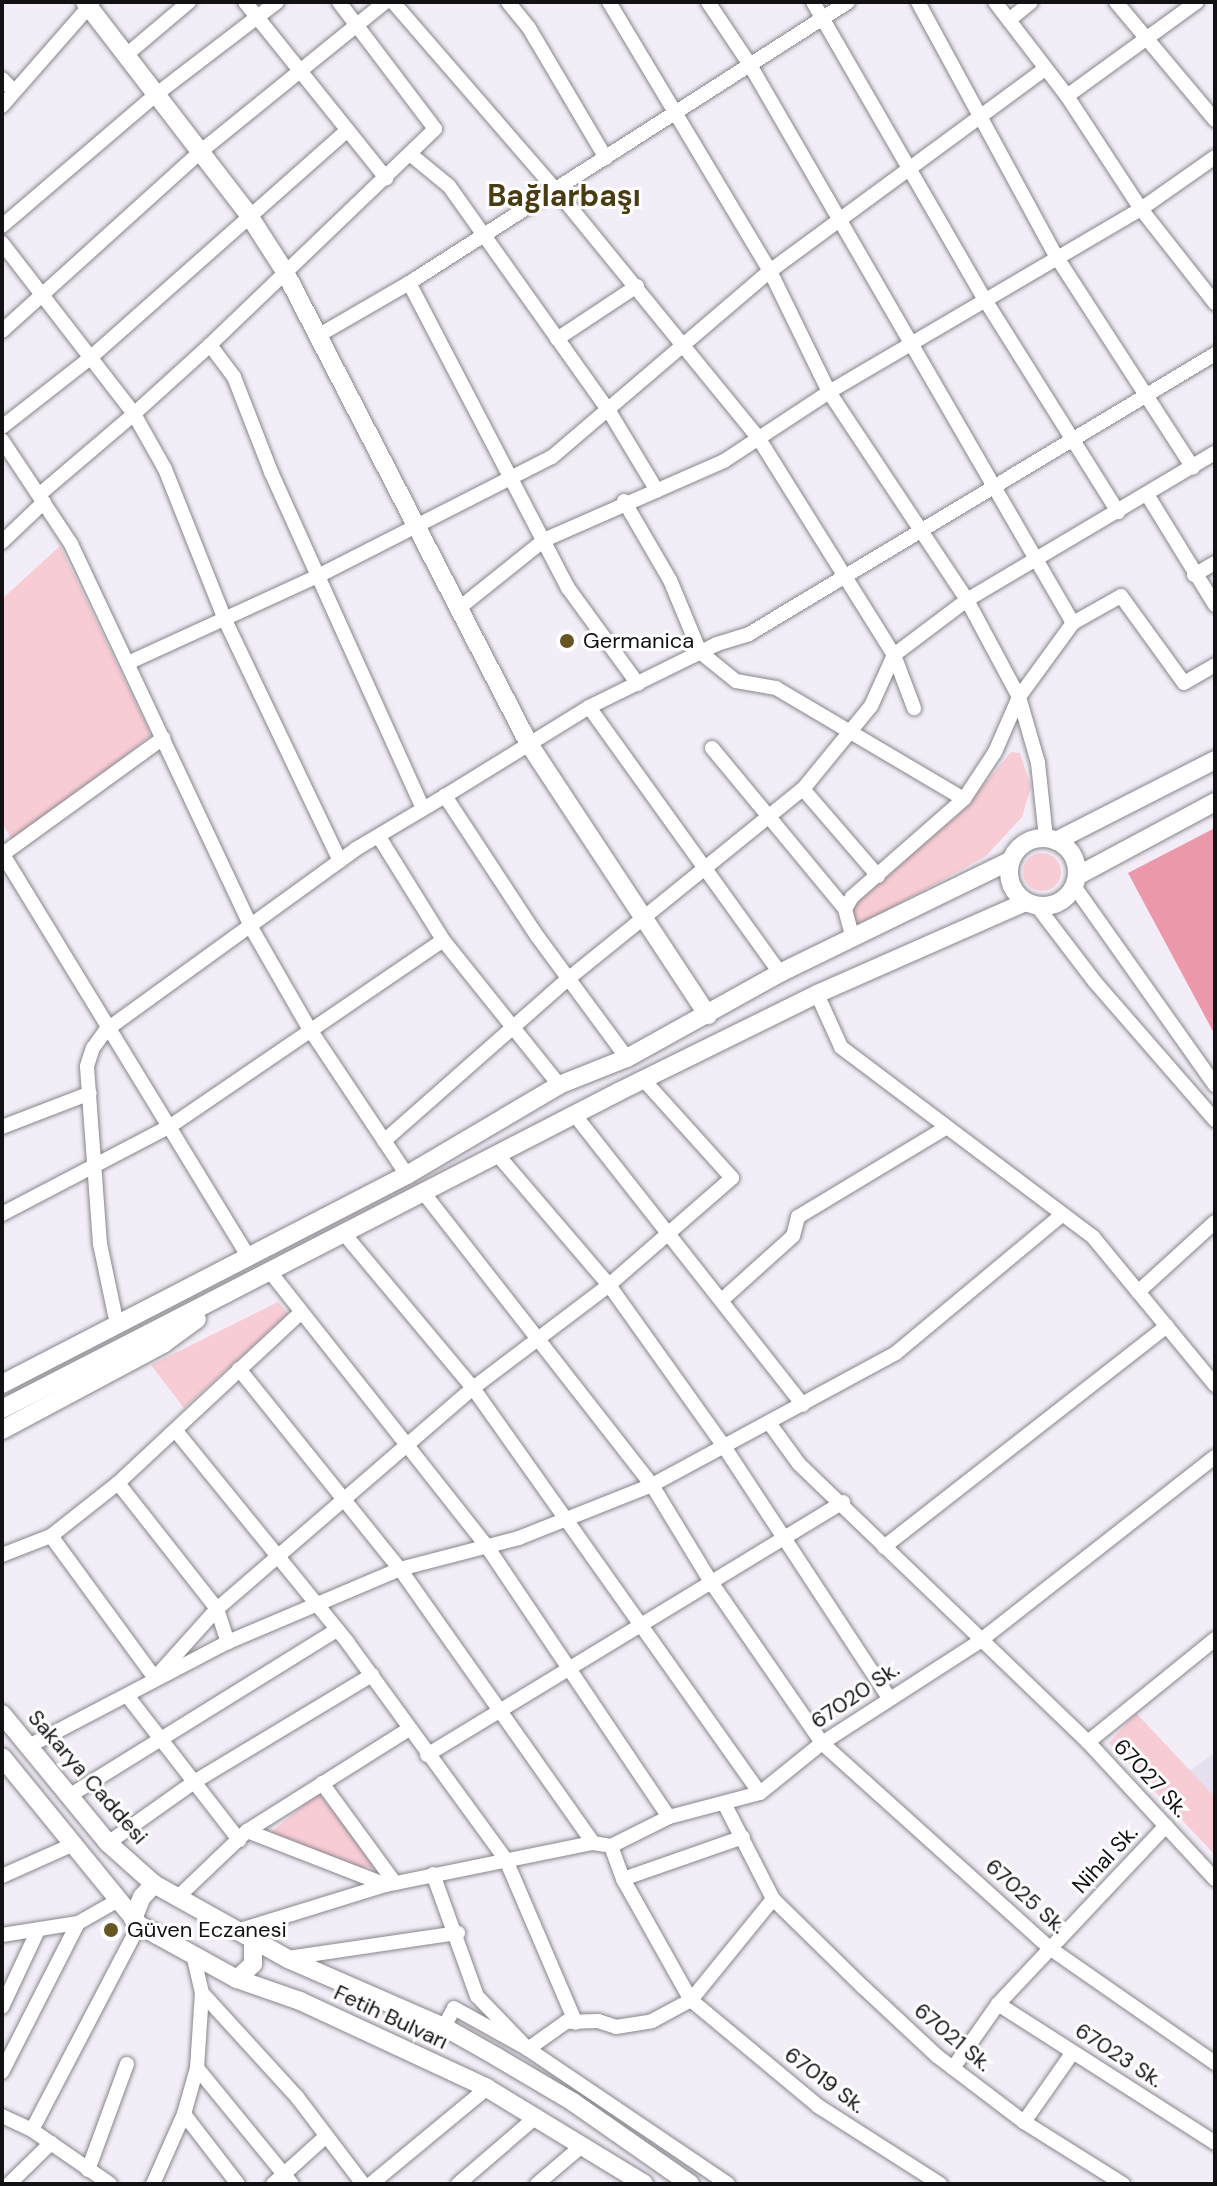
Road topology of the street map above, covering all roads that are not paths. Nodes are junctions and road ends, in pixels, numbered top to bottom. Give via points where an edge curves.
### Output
1 (189, 2) edge
2 (245, 2) edge
3 (277, 2) edge
4 (339, 2) edge
5 (385, 2) edge
6 (393, 2) edge
7 (508, 2) edge
8 (609, 2) edge
9 (708, 2) edge
10 (813, 2) edge
11 (848, 2) edge
12 (918, 2) edge
13 (995, 2) edge
14 (1031, 2) edge
15 (1116, 2) edge
16 (1197, 2) edge
17 (89, 4) edge
18 (257, 18) junction
19 (822, 18) junction
20 (1009, 20) junction
21 (356, 25) junction
22 (1144, 39) junction
23 (125, 56) junction
24 (750, 65) junction
25 (1044, 70) junction
26 (299, 72) junction
27 (2, 79) edge
28 (14, 91) junction
29 (154, 96) junction
30 (1067, 96) junction
31 (2, 106) edge
32 (677, 110) junction
33 (981, 115) junction
34 (1215, 120) edge
35 (348, 130) junction
36 (200, 152) junction
37 (410, 154) junction
38 (1215, 157) edge
39 (606, 158) junction
40 (912, 169) junction
41 (386, 178) junction
42 (557, 191) junction
43 (1141, 209) junction
44 (248, 214) junction
45 (839, 223) junction
46 (2, 226) edge
47 (485, 236) junction
48 (2, 243) edge
49 (1056, 256) junction
50 (284, 270) junction
51 (770, 271) junction
52 (409, 283) junction
53 (637, 286) junction
54 (44, 295) junction
55 (1215, 302) edge
56 (987, 303) junction
57 (2, 331) edge
58 (321, 334) junction
59 (557, 339) junction
60 (682, 341) junction
61 (210, 345) junction
62 (910, 349) junction
63 (1215, 354) edge
64 (90, 358) junction
65 (829, 392) junction
66 (1148, 397) junction
67 (609, 411) junction
68 (134, 414) junction
69 (2, 427) edge
70 (759, 439) junction
71 (1073, 440) junction
72 (3, 443) edge
73 (1215, 453) edge
74 (1193, 468) junction
75 (512, 478) junction
76 (992, 490) junction
77 (657, 491) junction
78 (1148, 496) junction
79 (42, 498) junction
80 (624, 501) junction
81 (1118, 512) junction
82 (419, 525) junction
83 (920, 533) junction
84 (544, 540) junction
85 (2, 542) edge
86 (1040, 562) junction
87 (1215, 563) edge
88 (320, 575) junction
89 (1194, 575) junction
90 (844, 579) junction
91 (967, 600) junction
92 (1215, 605) edge
93 (458, 609) junction
94 (225, 620) junction
95 (1073, 623) junction
96 (700, 652) junction
97 (894, 655) junction
98 (130, 662) junction
99 (1215, 665) edge
100 (638, 684) junction
101 (1019, 697) junction
102 (589, 707) junction
103 (914, 708) dead end
104 (851, 731) junction
105 (163, 738) junction
106 (529, 744) junction
107 (712, 748) dead end
108 (1215, 760) edge
109 (803, 789) junction
110 (445, 796) junction
111 (964, 799) junction
112 (1215, 802) edge
113 (422, 807) junction
114 (772, 818) junction
115 (379, 837) junction
116 (1051, 840) junction
117 (2, 854) edge
118 (340, 861) junction
119 (1010, 861) junction
120 (708, 868) junction
121 (878, 876) junction
122 (1075, 881) junction
123 (1031, 904) junction
124 (845, 909) junction
125 (642, 919) junction
126 (252, 929) junction
127 (853, 939) junction
128 (443, 940) junction
129 (780, 973) junction
130 (568, 979) junction
131 (817, 994) junction
132 (708, 1015) junction
133 (309, 1028) junction
134 (106, 1030) junction
135 (512, 1030) junction
136 (627, 1058) junction
137 (643, 1079) junction
138 (559, 1085) junction
139 (1215, 1085) edge
140 (90, 1093) junction
141 (574, 1114) junction
142 (1215, 1120) edge
143 (4, 1122) edge
144 (172, 1125) junction
145 (944, 1129) junction
146 (384, 1141) junction
147 (497, 1154) junction
148 (95, 1166) junction
149 (407, 1175) junction
150 (423, 1192) junction
151 (2, 1214) edge
152 (1059, 1217) junction
153 (1215, 1222) edge
154 (672, 1233) junction
155 (346, 1236) junction
156 (249, 1258) junction
157 (271, 1273) junction
158 (609, 1285) junction
159 (192, 1289) junction
160 (1138, 1292) junction
161 (723, 1299) junction
162 (207, 1306) junction
163 (299, 1314) junction
164 (115, 1315) junction
165 (1167, 1326) junction
166 (539, 1338) junction
167 (2, 1369) edge
168 (239, 1369) junction
169 (2, 1384) edge
170 (1215, 1385) edge
171 (473, 1388) junction
172 (803, 1405) junction
173 (2, 1409) edge
174 (770, 1424) junction
175 (2, 1430) edge
176 (176, 1431) junction
177 (723, 1445) junction
178 (405, 1446) junction
179 (1215, 1457) edge
180 (118, 1483) junction
181 (652, 1485) junction
182 (344, 1501) junction
183 (843, 1502) junction
184 (569, 1520) junction
185 (51, 1536) junction
186 (782, 1538) junction
187 (884, 1547) junction
188 (488, 1548) junction
189 (2, 1555) edge
190 (281, 1557) junction
191 (400, 1569) junction
192 (711, 1582) junction
193 (316, 1607) junction
194 (217, 1609) junction
195 (642, 1623) junction
196 (337, 1630) junction
197 (1215, 1639) edge
198 (980, 1641) junction
199 (228, 1642) junction
200 (572, 1668) junction
201 (372, 1675) junction
202 (155, 1678) junction
203 (129, 1698) junction
204 (889, 1698) junction
205 (496, 1710) junction
206 (2, 1714) edge
207 (409, 1729) junction
208 (162, 1739) junction
209 (1088, 1742) junction
210 (822, 1743) junction
211 (27, 1747) junction
212 (427, 1755) junction
213 (2, 1757) edge
214 (194, 1782) junction
215 (322, 1783) junction
216 (760, 1793) junction
217 (69, 1796) junction
218 (725, 1805) junction
219 (669, 1817) junction
220 (1166, 1826) junction
221 (243, 1836) junction
222 (743, 1837) junction
223 (108, 1843) junction
224 (593, 1843) junction
225 (74, 1844) junction
226 (611, 1846) junction
227 (506, 1860) junction
228 (433, 1874) junction
229 (2, 1876) edge
230 (623, 1879) junction
231 (1215, 1879) edge
232 (154, 1884) junction
233 (391, 1884) junction
234 (178, 1897) junction
235 (773, 1899) junction
236 (115, 1902) junction
237 (136, 1922) junction
238 (78, 1923) junction
239 (38, 1930) junction
240 (458, 1933) junction
241 (2, 1935) edge
242 (245, 1936) junction
243 (1051, 1949) junction
244 (194, 1959) junction
245 (288, 1959) junction
246 (237, 1979) junction
247 (202, 1993) junction
248 (691, 2000) junction
249 (998, 2004) junction
250 (2, 2007) edge
251 (576, 2023) junction
252 (444, 2027) junction
253 (528, 2049) junction
254 (1073, 2052) junction
255 (1215, 2063) edge
256 (127, 2064) dead end
257 (197, 2068) junction
258 (953, 2068) junction
259 (2, 2072) edge
260 (487, 2088) junction
261 (184, 2114) junction
262 (2, 2116) edge
263 (537, 2116) junction
264 (1024, 2122) junction
265 (32, 2130) junction
266 (325, 2137) junction
267 (51, 2143) junction
268 (1215, 2143) edge
269 (583, 2145) junction
270 (88, 2170) junction
271 (283, 2181) edge
272 (105, 2183) edge
273 (642, 2183) edge
274 (9, 2184) edge
275 (153, 2184) edge
276 (238, 2184) edge
277 (363, 2184) edge
278 (371, 2184) edge
279 (458, 2184) edge
280 (537, 2184) edge
281 (690, 2184) edge
282 (728, 2184) edge
283 (940, 2184) edge
284 (1123, 2184) edge

1 - 23 street
2 - 18 street
3 - 18 street
4 - 21 street
5 - 21 street
6 - 42 street
7 - 39 street
8 - 32 street
9 - 24 street
10 - 19 street
11 - 19 street
12 - 33 street
13 - 20 street
14 - 20 street
15 - 22 street
16 - 22 street
17 - 23 main road
17 - 28 street
18 - 26 street
18 - 29 street
19 - 24 street
19 - 40 street
20 - 25 street
21 - 26 street
21 - 37 street via 435,129
22 - 30 street
22 - 34 street
23 - 29 main road
24 - 32 street
24 - 45 street
25 - 30 street
25 - 33 street
26 - 35 street
26 - 36 street
27 - 28 street
28 - 31 street
29 - 36 main road
29 - 46 street
30 - 43 street
32 - 39 street
32 - 51 street
33 - 40 street
33 - 49 street
35 - 41 street
35 - 44 street
36 - 44 main road
36 - 54 street
37 - 41 street
37 - 47 street via 449,186
38 - 43 street
39 - 42 street
40 - 45 street
40 - 56 street
41 - 50 street
42 - 47 street
42 - 53 street
43 - 49 street
43 - 55 street
44 - 50 main road
44 - 64 street
45 - 51 street
45 - 62 street
47 - 52 street
47 - 59 street
48 - 54 street
49 - 56 street
49 - 66 street
50 - 58 main road
50 - 61 street
51 - 60 street
51 - 65 street
52 - 58 street
52 - 75 street
53 - 59 street
53 - 60 street
54 - 57 street
54 - 64 street
56 - 62 street
56 - 71 street
58 - 82 main road
59 - 67 street
60 - 67 street
60 - 70 street
61 - 68 street
61 - 88 street via 234,377
62 - 65 street
62 - 76 street
63 - 66 street
64 - 68 street
64 - 69 street
65 - 70 street
65 - 83 street
66 - 71 street
66 - 74 street
67 - 75 street via 552,457
67 - 77 street
68 - 79 street
68 - 94 street via 165,469
70 - 77 street
70 - 90 street
71 - 76 street
71 - 81 street
72 - 79 street
73 - 74 street
74 - 78 street
75 - 82 street
75 - 84 street
76 - 83 street
76 - 86 street
77 - 80 street
78 - 81 street
78 - 89 street
79 - 85 street
79 - 98 street
80 - 84 street
80 - 96 street via 670,580
81 - 86 street
82 - 88 street
82 - 93 main road
83 - 90 street
83 - 91 street
84 - 93 street
84 - 100 street via 568,588
86 - 91 street
86 - 95 street
87 - 89 street
88 - 94 street
88 - 113 street
89 - 92 street
90 - 96 street via 749,634
90 - 97 street
91 - 97 street
91 - 101 street
93 - 106 main road
94 - 98 street
94 - 118 street
95 - 99 street via 1121,596 1184,683
95 - 101 street
96 - 100 street
96 - 104 street via 736,681 776,688
97 - 103 street
97 - 104 street via 871,706
98 - 105 street
100 - 102 street
101 - 111 street via 995,752
101 - 116 street via 1038,763
102 - 106 street
102 - 120 street
104 - 109 street
104 - 111 street
105 - 117 street
105 - 126 street
106 - 110 street
106 - 125 main road
107 - 114 street
108 - 116 main road
109 - 114 street
109 - 121 street
110 - 113 street
110 - 130 street
111 - 121 street
112 - 122 main road
113 - 115 street
114 - 120 street
114 - 124 street
115 - 118 street
115 - 128 street
116 - 119 main road via 1025,843
116 - 122 main road via 1072,855
117 - 134 street
118 - 126 street
119 - 123 main road via 1011,884
119 - 127 main road
120 - 125 street
120 - 129 street
121 - 124 street
122 - 123 main road via 1060,902
122 - 139 street
123 - 131 main road
123 - 142 street
124 - 127 street
125 - 130 street
125 - 132 main road
126 - 133 street
126 - 134 street
127 - 129 main road
128 - 133 street
128 - 135 street
129 - 132 main road
130 - 135 street
130 - 136 street
131 - 137 main road
131 - 145 street via 841,1047
132 - 136 main road
133 - 144 street
133 - 146 street
134 - 140 street via 87,1066
134 - 144 street
135 - 138 street
135 - 146 street
136 - 138 main road
137 - 141 main road
137 - 154 street via 732,1178
138 - 149 main road
140 - 143 street
140 - 148 street
141 - 147 main road
141 - 154 street
144 - 148 street
144 - 156 street
145 - 152 street
145 - 161 street via 798,1217 793,1236
146 - 149 street
147 - 150 main road
147 - 158 street
148 - 151 street
148 - 164 street via 100,1244
149 - 156 main road
150 - 155 main road
150 - 166 street, 67025 Sk.
152 - 160 street via 1093,1237
152 - 172 street via 896,1353
153 - 160 street
154 - 158 street
154 - 161 street
155 - 157 main road
155 - 171 street
156 - 159 main road
157 - 162 main road
157 - 163 street
158 - 166 street
158 - 177 street
159 - 164 main road via 155,1296
159 - 169 main road
160 - 165 street
161 - 172 street
162 - 173 main road
162 - 175 main road via 190,1328
163 - 168 street
163 - 178 street
164 - 167 main road
165 - 170 street
165 - 187 street
166 - 171 street
166 - 181 street, 67025 Sk.
168 - 176 street
168 - 182 street
171 - 178 street
171 - 184 street
172 - 174 street
174 - 177 street
174 - 183 street, 67027 Sk. via 799,1464
176 - 180 street
176 - 190 street
177 - 181 street
177 - 186 street
178 - 182 street
178 - 188 street
179 - 198 street, 67020 Sk.
180 - 185 street
180 - 194 street
181 - 184 street
181 - 192 street, 67025 Sk.
182 - 190 street
182 - 191 street
183 - 186 street
183 - 187 street, 67027 Sk.
184 - 188 street
184 - 195 street
185 - 189 street
185 - 202 street
186 - 192 street
186 - 204 street
187 - 198 street, 67027 Sk.
188 - 191 street
188 - 200 street
190 - 193 street
190 - 194 street
191 - 193 street
191 - 205 street
192 - 195 street
192 - 210 street, 67025 Sk.
193 - 196 street
193 - 199 street
194 - 199 street
194 - 202 street
195 - 200 street
195 - 216 street
196 - 201 street
196 - 208 street
197 - 209 street
198 - 204 street, 67020 Sk.
198 - 209 street, 67027 Sk.
199 - 202 street
200 - 205 street
200 - 219 street
201 - 207 street
201 - 214 street
202 - 203 street
203 - 208 street
203 - 211 street
204 - 210 street, 67020 Sk.
205 - 212 street
205 - 224 street
206 - 211 main road, Sakarya Caddesi
207 - 212 street
207 - 215 street
208 - 214 street
208 - 217 street
209 - 220 street, 67027 Sk.
210 - 216 street, 67020 Sk.
210 - 243 street, 67025 Sk.
211 - 217 main road, Sakarya Caddesi
212 - 227 street
213 - 225 main road
214 - 221 street
214 - 223 street
215 - 221 street
215 - 233 street
216 - 218 street, 67020 Sk.
217 - 223 main road, Sakarya Caddesi
218 - 219 street, 67020 Sk.
218 - 222 street
219 - 226 street, 67020 Sk.
220 - 231 street, 67027 Sk.
220 - 243 street, Nihal Sk.
221 - 233 street
221 - 234 street
222 - 230 street
222 - 235 street
223 - 232 main road, Sakarya Caddesi
224 - 226 street
224 - 227 street
225 - 229 street
225 - 236 main road
226 - 230 street
227 - 228 street
227 - 251 street
228 - 233 street
228 - 240 street
230 - 248 street
232 - 234 main road, Sakarya Caddesi
232 - 237 main road via 142,1897
233 - 242 street
234 - 242 main road, Fetih Bulvarı
235 - 248 street
235 - 258 street, 67021 Sk.
236 - 237 main road, Fetih Bulvarı
236 - 238 street
237 - 244 main road, Fetih Bulvarı
237 - 265 street
238 - 239 street
238 - 259 street
239 - 241 street
239 - 250 street
240 - 245 street
240 - 253 street via 477,1996
242 - 245 main road, Fetih Bulvarı
242 - 246 main road via 253,1964
243 - 249 street, Nihal Sk.
243 - 255 street, 67025 Sk.
244 - 246 main road, Fetih Bulvarı
244 - 247 street
245 - 252 main road, Fetih Bulvarı
246 - 260 main road, Fetih Bulvarı via 300,2001
247 - 257 street
247 - 266 street via 297,2097
248 - 251 street via 652,2021 616,2027 598,2021
248 - 283 street, 67019 Sk. via 818,2106
249 - 254 street, 67023 Sk.
249 - 258 street, Nihal Sk.
251 - 253 street via 566,2022
252 - 253 street via 454,2008
252 - 281 main road, Fetih Bulvarı via 573,2102
253 - 282 street
254 - 264 street
254 - 268 street, 67023 Sk.
256 - 270 street
257 - 261 street
257 - 271 street
258 - 264 street, 67021 Sk.
260 - 263 main road, Fetih Bulvarı
260 - 278 street
261 - 275 street
261 - 276 street
262 - 265 street
263 - 269 main road, Fetih Bulvarı
263 - 279 street
264 - 284 street, 67021 Sk.
265 - 267 street
266 - 271 street
266 - 277 street
267 - 270 street
267 - 274 street
269 - 273 main road, Fetih Bulvarı
269 - 280 street
270 - 272 street

